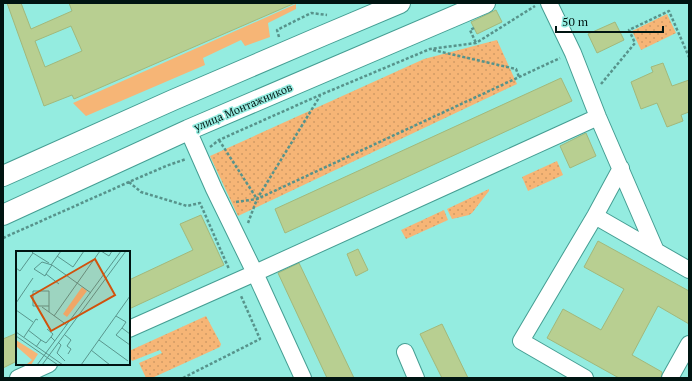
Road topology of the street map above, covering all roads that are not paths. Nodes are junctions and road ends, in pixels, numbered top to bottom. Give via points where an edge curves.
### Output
1 (400, 3) edge
2 (485, 3) edge
3 (549, 3) edge
4 (598, 117) junction
5 (188, 130) junction
6 (621, 168) junction
7 (3, 176) edge
8 (3, 215) edge
9 (595, 216) junction
10 (656, 251) junction
11 (689, 270) edge
12 (255, 273) junction
13 (130, 329) edge
14 (689, 344) edge
15 (405, 352) dead end
16 (48, 365) edge
17 (18, 378) edge
18 (303, 378) edge
19 (416, 378) edge
20 (585, 378) edge
21 (670, 378) edge

1 - 7 main road
2 - 5 main road, улица Монтажников
3 - 4 lane
4 - 6 lane
4 - 12 lane
5 - 8 main road, улица Монтажников
5 - 12 lane
6 - 9 lane
6 - 10 lane
9 - 10 lane
9 - 20 lane via 521,341
10 - 11 lane
12 - 13 lane
12 - 18 lane
14 - 21 lane
15 - 19 lane
16 - 17 lane

